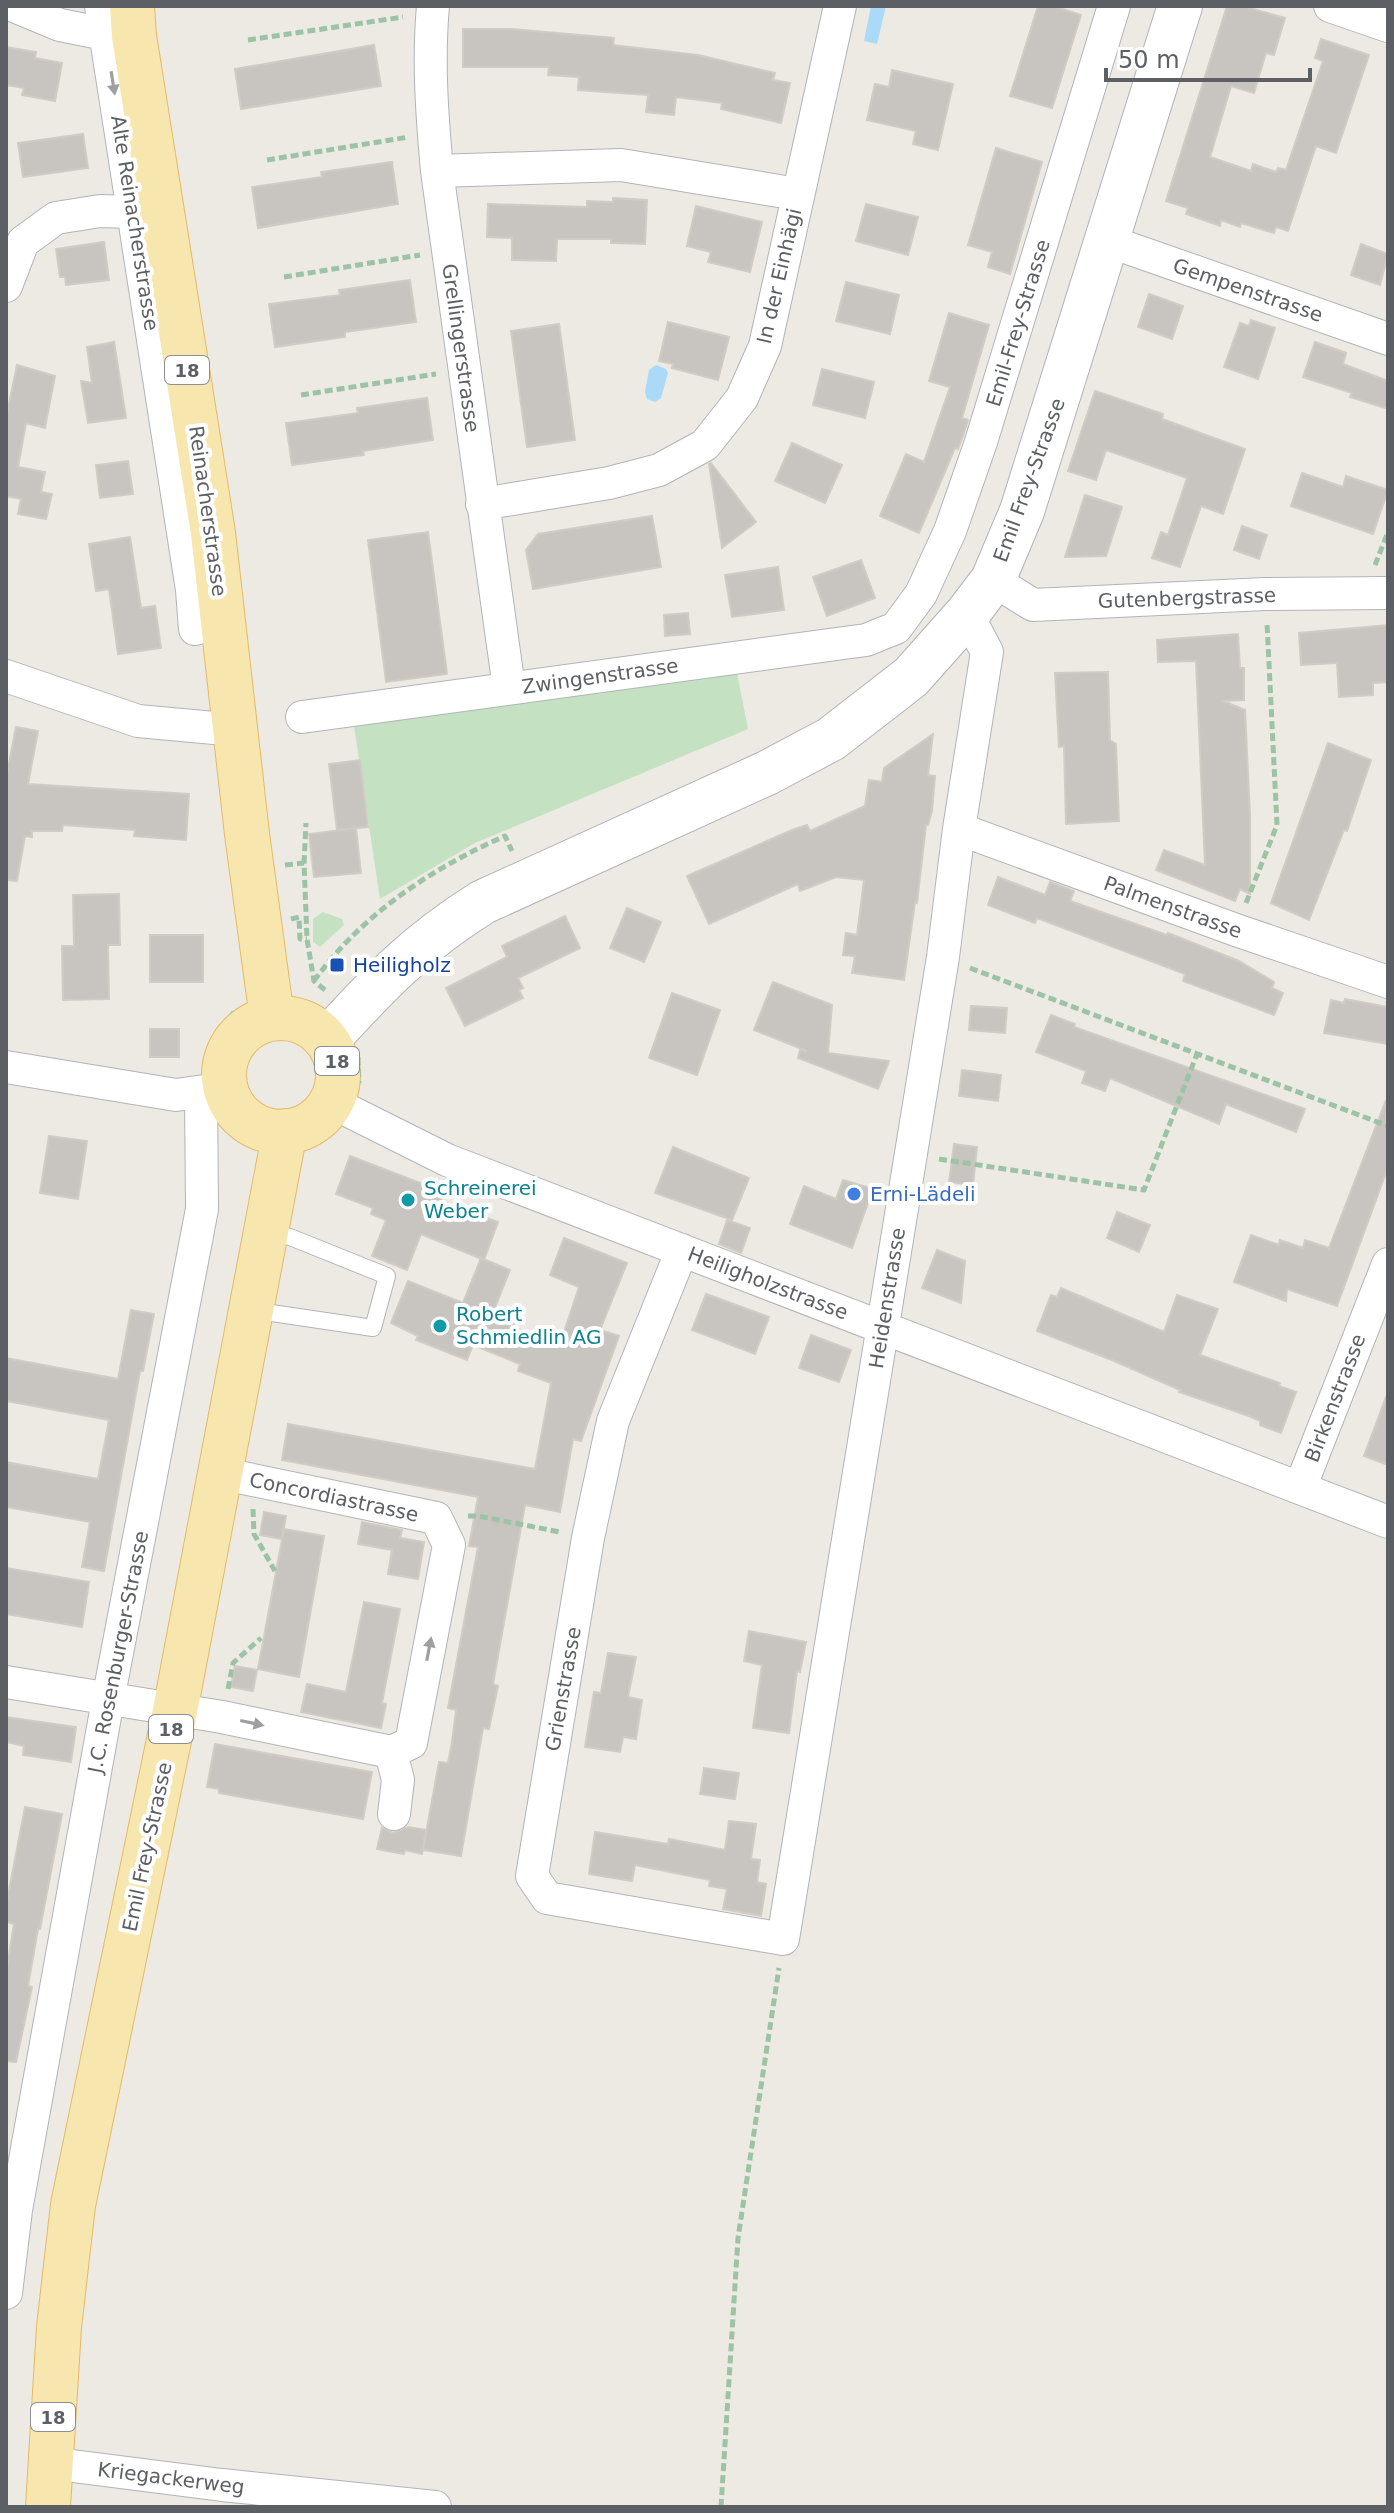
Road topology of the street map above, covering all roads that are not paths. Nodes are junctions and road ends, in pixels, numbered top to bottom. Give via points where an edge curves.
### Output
1 (14, 6) edge
2 (840, 6) edge
3 (1114, 6) edge
4 (1179, 6) edge
5 (1330, 6) edge
6 (432, 10) edge
7 (113, 15) edge
8 (1388, 26) edge
9 (437, 171) junction
10 (797, 194) junction
11 (133, 212) junction
12 (1108, 241) junction
13 (6, 286) edge
14 (1388, 339) edge
15 (482, 504) junction
16 (993, 580) junction
17 (1388, 593) edge
18 (967, 614) junction
19 (896, 628) joint
20 (195, 629) dead end
21 (6, 676) edge
22 (509, 688) junction
23 (302, 717) dead end
24 (236, 730) junction
25 (959, 829) junction
26 (1388, 982) edge
27 (253, 1010) junction
28 (327, 1040) junction
29 (6, 1067) edge
30 (201, 1092) junction
31 (331, 1102) junction
32 (285, 1131) junction
33 (266, 1231) junction
34 (682, 1250) junction
35 (1388, 1264) edge
36 (251, 1310) junction
37 (882, 1327) junction
38 (236, 1477) junction
39 (1300, 1488) junction
40 (1388, 1522) edge
41 (6, 1682) edge
42 (108, 1700) junction
43 (175, 1711) junction
44 (391, 1752) junction
45 (394, 1814) dead end
46 (783, 1939) joint
47 (11, 2209) edge
48 (6, 2293) edge
49 (49, 2463) junction
50 (222, 2496) edge
51 (349, 2503) edge
52 (48, 2507) edge
53 (435, 2507) edge

1 - 7 street via 60,25
2 - 10 street, In der Einhägi
3 - 19 street, Emil-Frey-Strasse via 950,531 921,594
4 - 12 street, Emil Frey-Strasse
5 - 8 street
6 - 9 street, Grellingerstrasse via 429,44
7 -> 11 street, Alte Reinacherstrasse
7 - 24 main road, Reinacherstrasse / 18 via 138,66 213,533
9 - 10 street via 621,165
9 - 15 street, Grellingerstrasse
10 - 15 street, In der Einhägi via 765,346 742,398 705,445 659,470
11 - 13 street via 56,218 23,242
11 - 20 street, Alte Reinacherstrasse
12 - 14 street, Gempenstrasse
12 - 16 street, Emil Frey-Strasse via 1022,511
15 - 22 street, Grellingerstrasse
16 - 17 street, Gutenbergstrasse via 1033,605
16 - 18 street, Emil Frey-Strasse
18 - 25 street, Heidenstrasse via 987,652
18 - 28 street, Emil Frey-Strasse via 911,677 831,739 483,902 447,924 384,978
19 - 22 street, Zwingenstrasse via 866,640
21 - 24 street via 138,721
22 - 23 street, Zwingenstrasse
24 - 27 main road, Reinacherstrasse / 18
25 - 26 street, Palmenstrasse
25 - 37 street, Heidenstrasse
27 - 28 main road, 18 via 301,1021
27 - 30 main road via 247,1029
28 - 31 main road, 18 via 338,1075
29 - 30 street
30 - 32 main road via 233,1105 263,1128
30 - 42 street, J.C. Rosenburger-Strasse via 202,1209
31 - 32 main road, 18 via 308,1125
31 - 34 street, Heiligholzstrasse via 447,1160
32 - 33 main road, Emil Frey-Strasse / 18
33 - 36 main road, Emil Frey-Strasse / 18
33 - 36 lane via 387,1276 373,1328
34 - 37 street, Heiligholzstrasse
34 - 46 street, Grienstrasse via 613,1421 588,1538 532,1876 547,1898
35 - 39 street, Birkenstrasse
36 - 38 main road, Emil Frey-Strasse / 18
37 - 39 street, Heiligholzstrasse
37 - 46 street, Heidenstrasse
38 - 43 main road, Emil Frey-Strasse / 18
44 -> 38 street, Concordiastrasse via 411,1743 449,1545 436,1518
39 - 40 street, Heiligholzstrasse
41 - 42 street
42 - 43 street
42 - 47 street, J.C. Rosenburger-Strasse
43 -> 44 street
43 - 49 main road, Emil Frey-Strasse / 18 via 73,2205
44 - 45 street via 398,1780
47 - 48 street, J.C. Rosenburger-Strasse
49 - 50 street, Kriegackerweg
49 - 52 main road, 18
50 - 51 street, Kriegackerweg
51 - 53 street, Kriegackerweg

